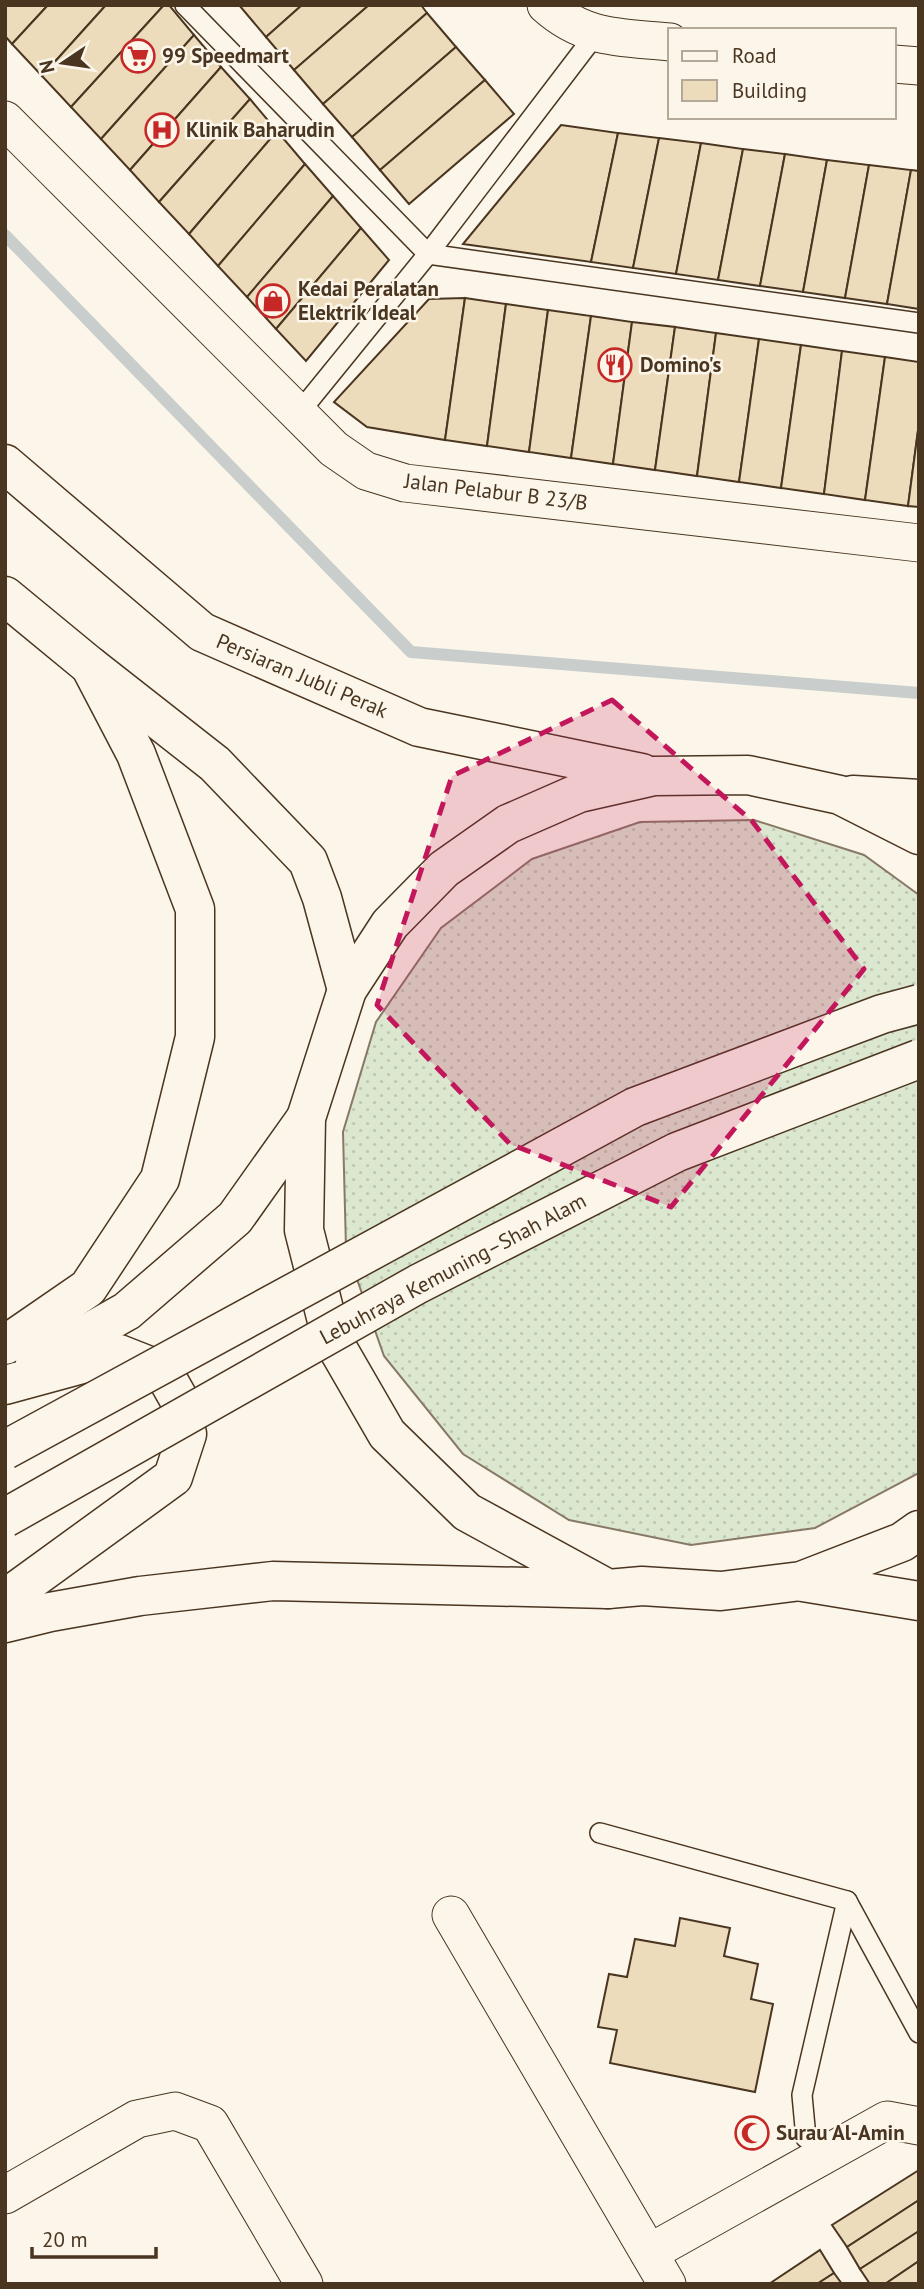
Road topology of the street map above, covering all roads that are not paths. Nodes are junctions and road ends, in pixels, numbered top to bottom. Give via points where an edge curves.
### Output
1 (184, 5) edge
2 (546, 5) edge
3 (595, 35) junction
4 (668, 42) edge
5 (896, 64) edge
6 (919, 66) edge
7 (5, 120) edge
8 (428, 254) junction
9 (919, 323) edge
10 (298, 414) junction
11 (5, 464) edge
12 (919, 543) edge
13 (5, 596) edge
14 (90, 666) junction
15 (654, 776) junction
16 (840, 795) junction
17 (919, 799) edge
18 (919, 835) edge
19 (347, 990) junction
20 (919, 1004) edge
21 (919, 1059) edge
22 (306, 1118) junction
23 (5, 1345) edge
24 (5, 1379) edge
25 (5, 1385) edge
26 (5, 1450) edge
27 (5, 1518) edge
28 (919, 1530) edge
29 (801, 1581) junction
30 (608, 1590) junction
31 (5, 1599) edge
32 (919, 1601) edge
33 (5, 1623) edge
34 (600, 1833) dead end
35 (848, 1901) junction
36 (451, 1915) dead end
37 (919, 2033) edge
38 (903, 2123) edge
39 (806, 2138) dead end
40 (5, 2195) edge
41 (655, 2274) edge
42 (304, 2284) edge

1 - 8 lane
2 - 3 street
3 - 4 street
3 - 8 lane
5 - 6 street
7 - 10 street, Jalan Pelabur B 23/B
8 - 9 lane
8 - 10 lane
10 - 12 street, Jalan Pelabur B 23/B via 334,449 366,471 405,483
11 - 15 main road, Persiaran Jubli Perak via 202,632 419,727
13 - 14 main road
14 - 19 main road via 215,764 308,861
14 - 23 main road via 136,754 195,909 195,1037 160,1179 88,1288
15 - 16 main road via 748,775
15 - 19 main road via 579,793 508,824 444,869 390,924
16 - 17 main road
16 - 18 main road
19 - 22 main road
20 - 26 main road, bridge via 635,1107
21 - 27 main road, Lebuhraya Kemuning–Shah Alam, bridge via 677,1152 418,1284
22 - 24 main road via 235,1218 127,1311
22 - 30 main road via 304,1230 331,1337 387,1434 467,1512
25 - 31 main road via 119,1354 152,1367 168,1380 181,1403 187,1434 173,1477
28 - 29 main road via 902,1542
29 - 30 main road via 721,1591 642,1586
29 - 32 main road
30 - 33 main road via 273,1581 140,1596
34 - 35 lane
35 - 37 lane
35 - 39 lane via 802,2095
36 - 41 street
38 - 41 street
40 - 42 street via 137,2119 175,2111 210,2123

